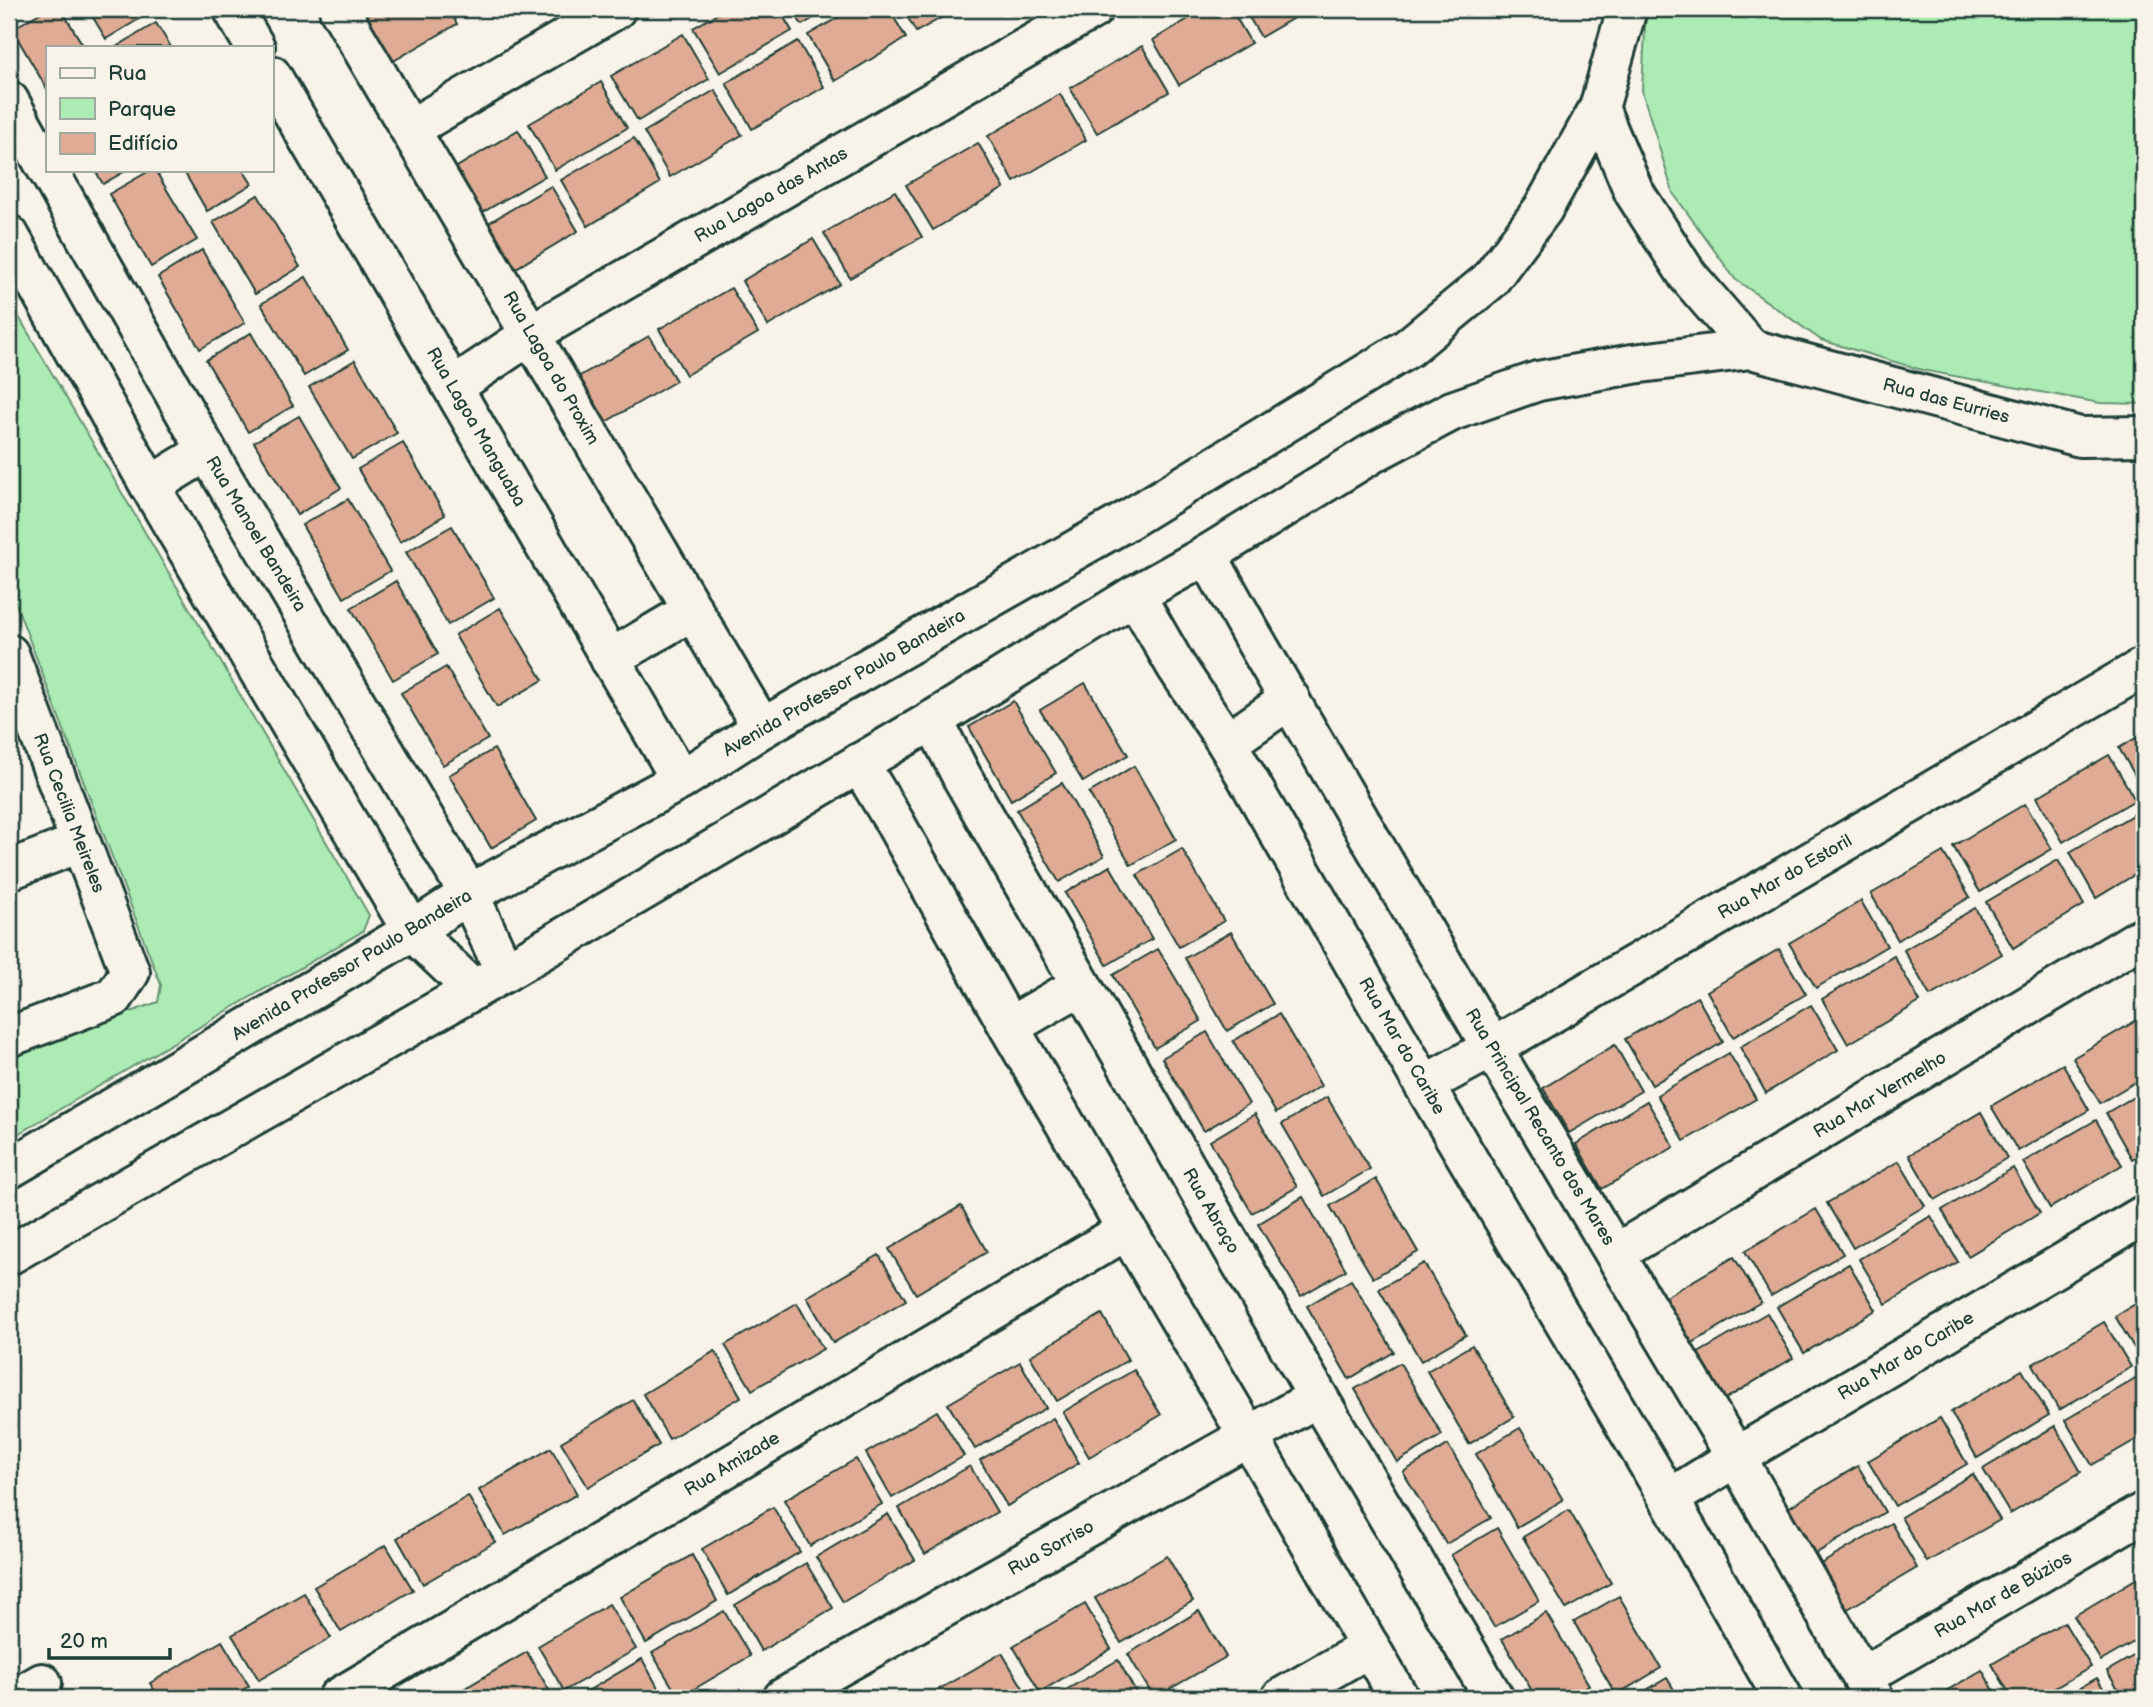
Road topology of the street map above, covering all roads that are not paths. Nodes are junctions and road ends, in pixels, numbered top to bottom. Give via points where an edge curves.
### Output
1 (233, 9) edge
2 (339, 9) edge
3 (616, 9) edge
4 (1093, 9) edge
5 (1627, 9) edge
6 (254, 46) edge
7 (273, 78) edge
8 (9, 101) edge
9 (1599, 108) junction
10 (410, 130) junction
11 (46, 167) edge
12 (49, 172) edge
13 (9, 235) edge
14 (531, 334) junction
15 (1751, 349) junction
16 (453, 387) junction
17 (2144, 436) edge
18 (207, 451) junction
19 (150, 486) junction
20 (1207, 555) junction
21 (1135, 595) junction
22 (692, 610) junction
23 (9, 654) edge
24 (610, 660) junction
25 (2144, 667) edge
26 (1290, 699) junction
27 (933, 720) junction
28 (762, 728) junction
29 (1227, 743) junction
30 (859, 763) junction
31 (681, 780) junction
32 (79, 843) junction
33 (9, 870) edge
34 (469, 894) junction
35 (412, 931) junction
36 (2144, 936) edge
37 (490, 981) junction
38 (1081, 985) junction
39 (1009, 1027) junction
40 (9, 1037) edge
41 (1492, 1048) junction
42 (1424, 1085) junction
43 (9, 1168) edge
44 (2144, 1215) edge
45 (1127, 1230) junction
46 (1615, 1254) junction
47 (9, 1255) edge
48 (1318, 1397) junction
49 (1249, 1437) junction
50 (1736, 1457) junction
51 (1669, 1499) junction
52 (2144, 1512) edge
53 (1370, 1647) junction
54 (1868, 1688) edge
55 (338, 1698) edge
56 (783, 1698) edge
57 (1281, 1698) edge
58 (1399, 1698) edge
59 (1494, 1698) edge
60 (1783, 1698) edge

1 - 6 street
2 - 10 street, Rua Lagoa do Proxim
3 - 10 street
4 - 14 street, Rua Lagoa das Antas
5 - 9 street, Avenida Professor Paulo Bandeira
7 - 16 street, Rua Lagoa Manguaba
8 - 11 street, Rua Manoel Bandeira
9 - 15 street via 1634,192 1688,276
9 - 28 street, Avenida Professor Paulo Bandeira via 1543,209 1489,281 1408,348 1121,524
10 - 14 street, Rua Lagoa do Proxim
12 - 18 street, Rua Manoel Bandeira
13 - 19 street
14 - 16 street, Rua Lagoa das Antas
14 - 22 street, Rua Lagoa do Proxim
15 - 17 street, Rua das Eurries via 2080,437
15 - 20 street via 1538,381 1452,411 1371,454
16 - 24 street, Rua Lagoa Manguaba
18 - 19 street
18 - 34 street, Rua Manoel Bandeira
19 - 35 street
20 - 21 street
20 - 26 street, Rua Principal Recanto dos Mares
21 - 27 street
21 - 29 street, Rua Mar do Caribe
22 - 24 street
22 - 28 street, Rua Lagoa do Proxim
23 - 32 street, Rua Cecilia Meireles
24 - 31 street, Rua Lagoa Manguaba
25 - 41 street, Rua Mar do Estoril
26 - 29 street
26 - 41 street, Rua Principal Recanto dos Mares
27 - 30 street
27 - 38 street, Rua Abraço
28 - 31 street, Avenida Professor Paulo Bandeira
29 - 42 street, Rua Mar do Caribe
30 - 37 street
30 - 39 street
31 - 34 street, Avenida Professor Paulo Bandeira
32 - 33 street
32 - 40 street, Rua Cecilia Meireles via 130,972 114,997
34 - 35 street, Avenida Professor Paulo Bandeira
34 - 37 street, Rua Manoel Bandeira
35 - 37 street
35 - 43 street, Avenida Professor Paulo Bandeira
36 - 46 street, Rua Mar Vermelho
37 - 47 street
38 - 39 street
38 - 48 street, Rua Abraço
39 - 45 street
41 - 42 street, Rua Mar do Estoril
41 - 46 street, Rua Principal Recanto dos Mares
42 - 51 street, Rua Mar do Caribe
44 - 50 street, Rua Mar do Caribe
45 - 49 street
45 - 55 street, Rua Amizade
46 - 50 street, Rua Principal Recanto dos Mares
48 - 49 street, Rua Sorriso
48 - 59 street, Rua Abraço
49 - 53 street
49 - 56 street, Rua Sorriso
50 - 51 street, Rua Mar do Caribe
50 - 54 street, Rua Principal Recanto dos Mares
51 - 60 street, Rua Mar do Caribe
52 - 54 street, Rua Mar de Búzios
53 - 57 street
53 - 58 street

